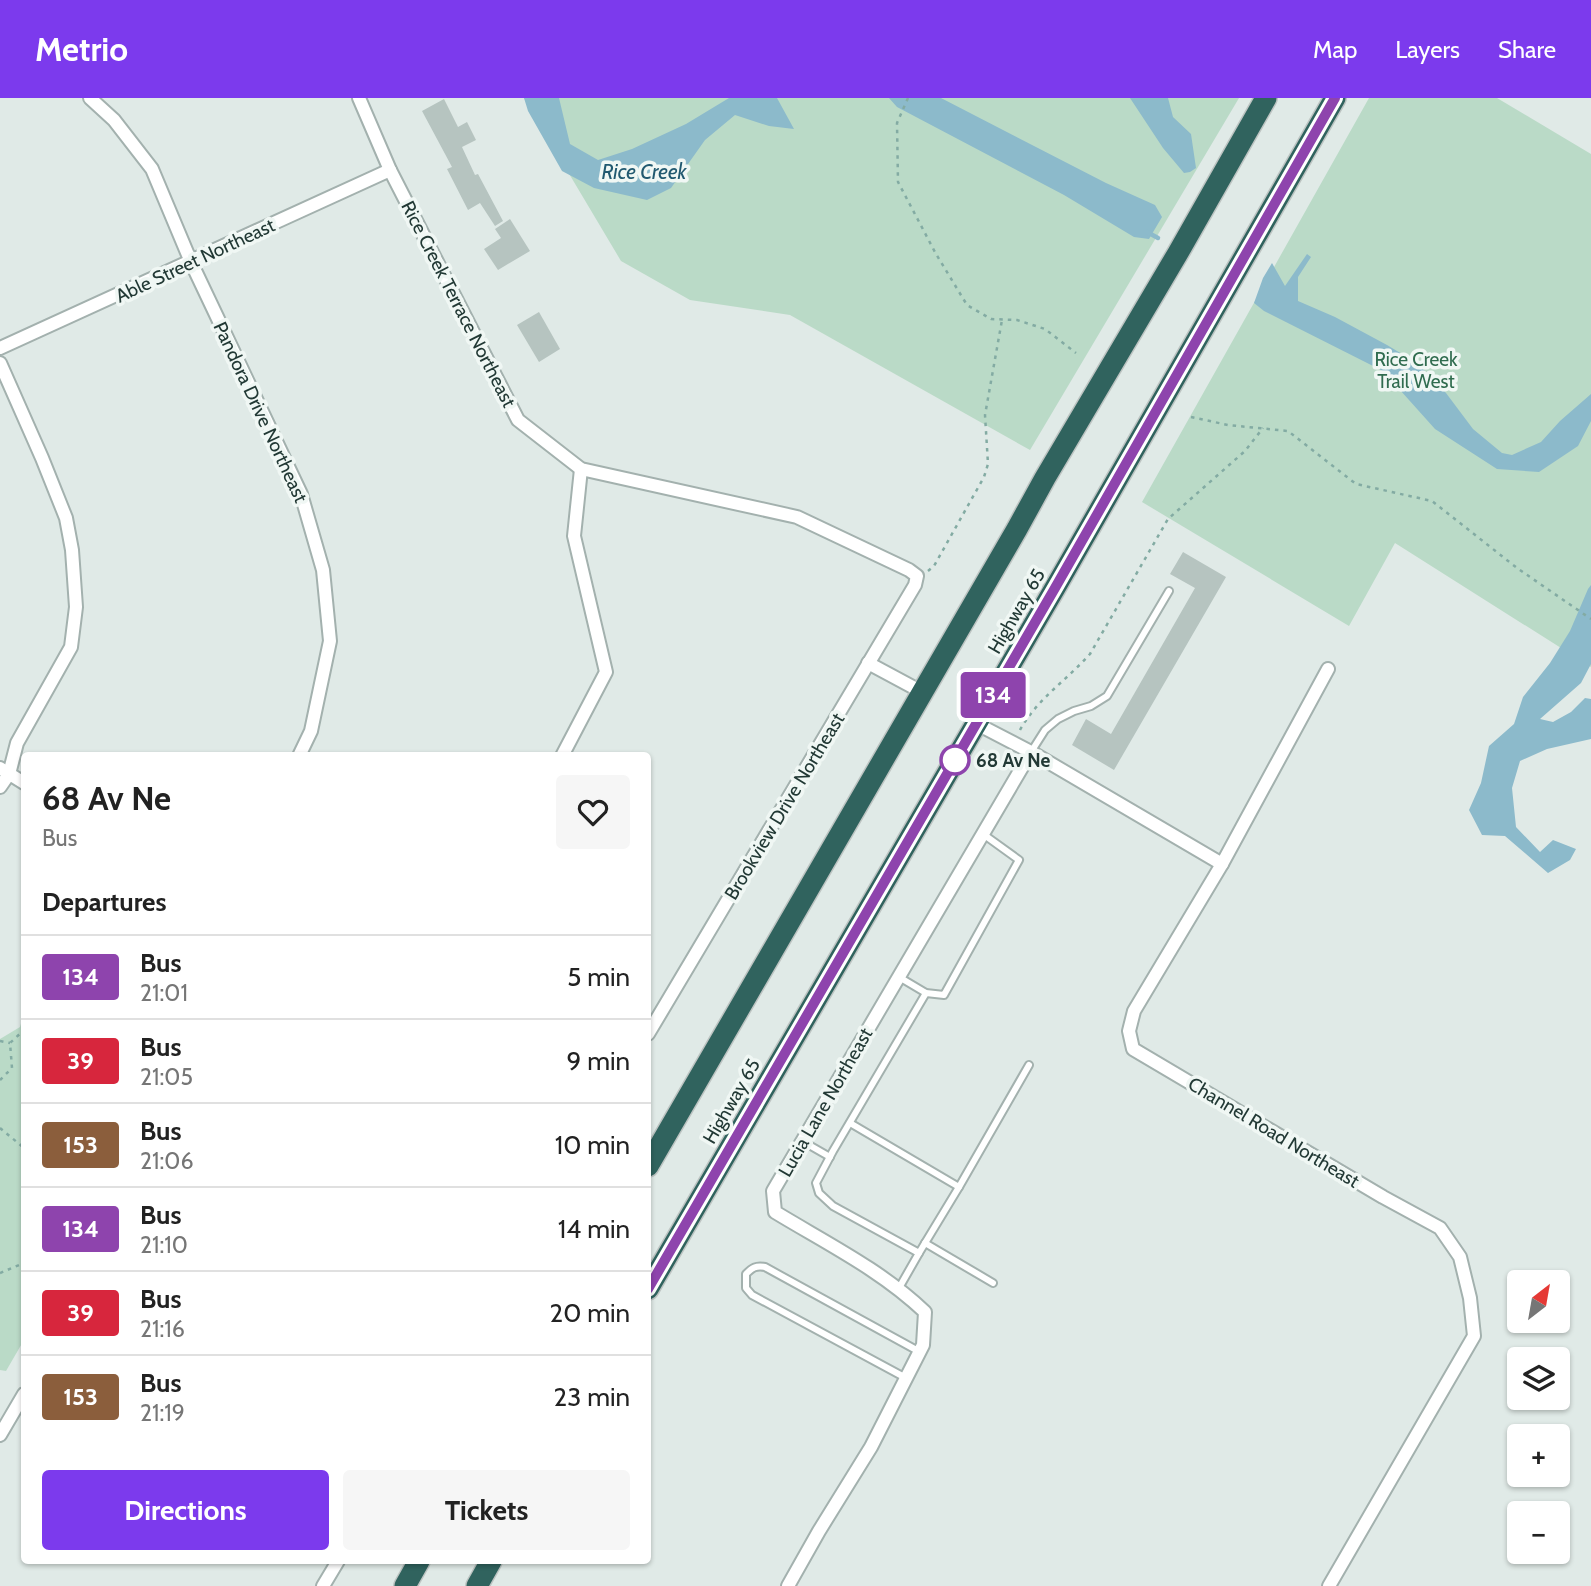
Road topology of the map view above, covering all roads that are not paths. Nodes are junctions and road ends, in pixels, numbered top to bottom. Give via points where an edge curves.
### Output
1 (90, 98) edge
2 (359, 98) edge
3 (1266, 98) edge
4 (1335, 98) edge
5 (390, 170) junction
6 (191, 262) junction
7 (0, 348) edge
8 (0, 363) edge
9 (581, 469) junction
10 (916, 576) joint
11 (1169, 591) dead end
12 (869, 663) junction
13 (1328, 669) dead end
14 (922, 692) junction
15 (976, 724) junction
16 (301, 752) edge
17 (564, 752) edge
18 (1031, 752) junction
19 (4, 771) edge
20 (21, 781) edge
21 (0, 788) edge
22 (983, 834) junction
23 (1222, 864) junction
24 (899, 977) junction
25 (926, 993) junction
26 (651, 1029) edge
27 (1029, 1065) dead end
28 (850, 1123) junction
29 (802, 1141) junction
30 (830, 1157) junction
31 (651, 1161) edge
32 (959, 1187) junction
33 (925, 1243) junction
34 (919, 1253) junction
35 (993, 1283) dead end
36 (651, 1284) edge
37 (899, 1288) junction
38 (920, 1352) junction
39 (906, 1378) junction
40 (21, 1399) edge
41 (0, 1435) edge
42 (336, 1564) edge
43 (417, 1564) edge
44 (489, 1564) edge
45 (323, 1586) edge
46 (405, 1586) edge
47 (477, 1586) edge
48 (788, 1586) edge
49 (1329, 1586) edge

1 - 6 street, Pandora Drive Northeast via 114,120 152,169
2 - 5 street, Rice Creek Terrace Northeast
3 - 14 highway, Highway 65
4 - 15 highway, Highway 65
5 - 6 street, Able Street Northeast
5 - 9 street, Rice Creek Terrace Northeast via 519,421
6 - 7 street, Able Street Northeast
6 - 16 street, Pandora Drive Northeast via 301,494 323,570 330,641 311,731
8 - 19 street via 66,518 76,607 71,647
9 - 10 street, Rice Creek Terrace Northeast via 797,517
9 - 17 street via 574,536 607,672
10 - 12 street, Brookview Drive Northeast
11 - 18 lane via 1107,696 1059,719 1045,730
12 - 14 street
12 - 26 street, Brookview Drive Northeast
13 - 23 street, Channel Road Northeast
14 - 31 highway, Highway 65
15 - 18 street
15 - 36 highway, Highway 65
18 - 22 street, Lucia Lane Northeast
18 - 23 street
19 - 20 street
19 - 21 street
22 - 24 street, Lucia Lane Northeast
22 - 25 lane via 1019,860 944,995
23 - 49 street, Channel Road Northeast via 1133,1011 1129,1031 1133,1049 1440,1228 1460,1257 1470,1298 1474,1336
24 - 25 lane
24 - 29 street, Lucia Lane Northeast
25 - 28 lane
27 - 32 lane
28 - 30 lane
28 - 32 lane
29 - 30 lane
29 - 37 street, Lucia Lane Northeast via 773,1191 775,1213
30 - 34 lane via 816,1184 819,1192 833,1206
32 - 33 lane
33 - 34 lane
33 - 35 lane
34 - 37 lane
37 - 38 street, Lucia Lane Northeast via 925,1312
38 - 39 street, Lucia Lane Northeast
38 - 39 lane via 765,1267 752,1268 746,1274 746,1288 752,1294
39 - 48 street, Lucia Lane Northeast via 871,1447
40 - 41 street
42 - 45 street
43 - 46 highway
44 - 47 highway

